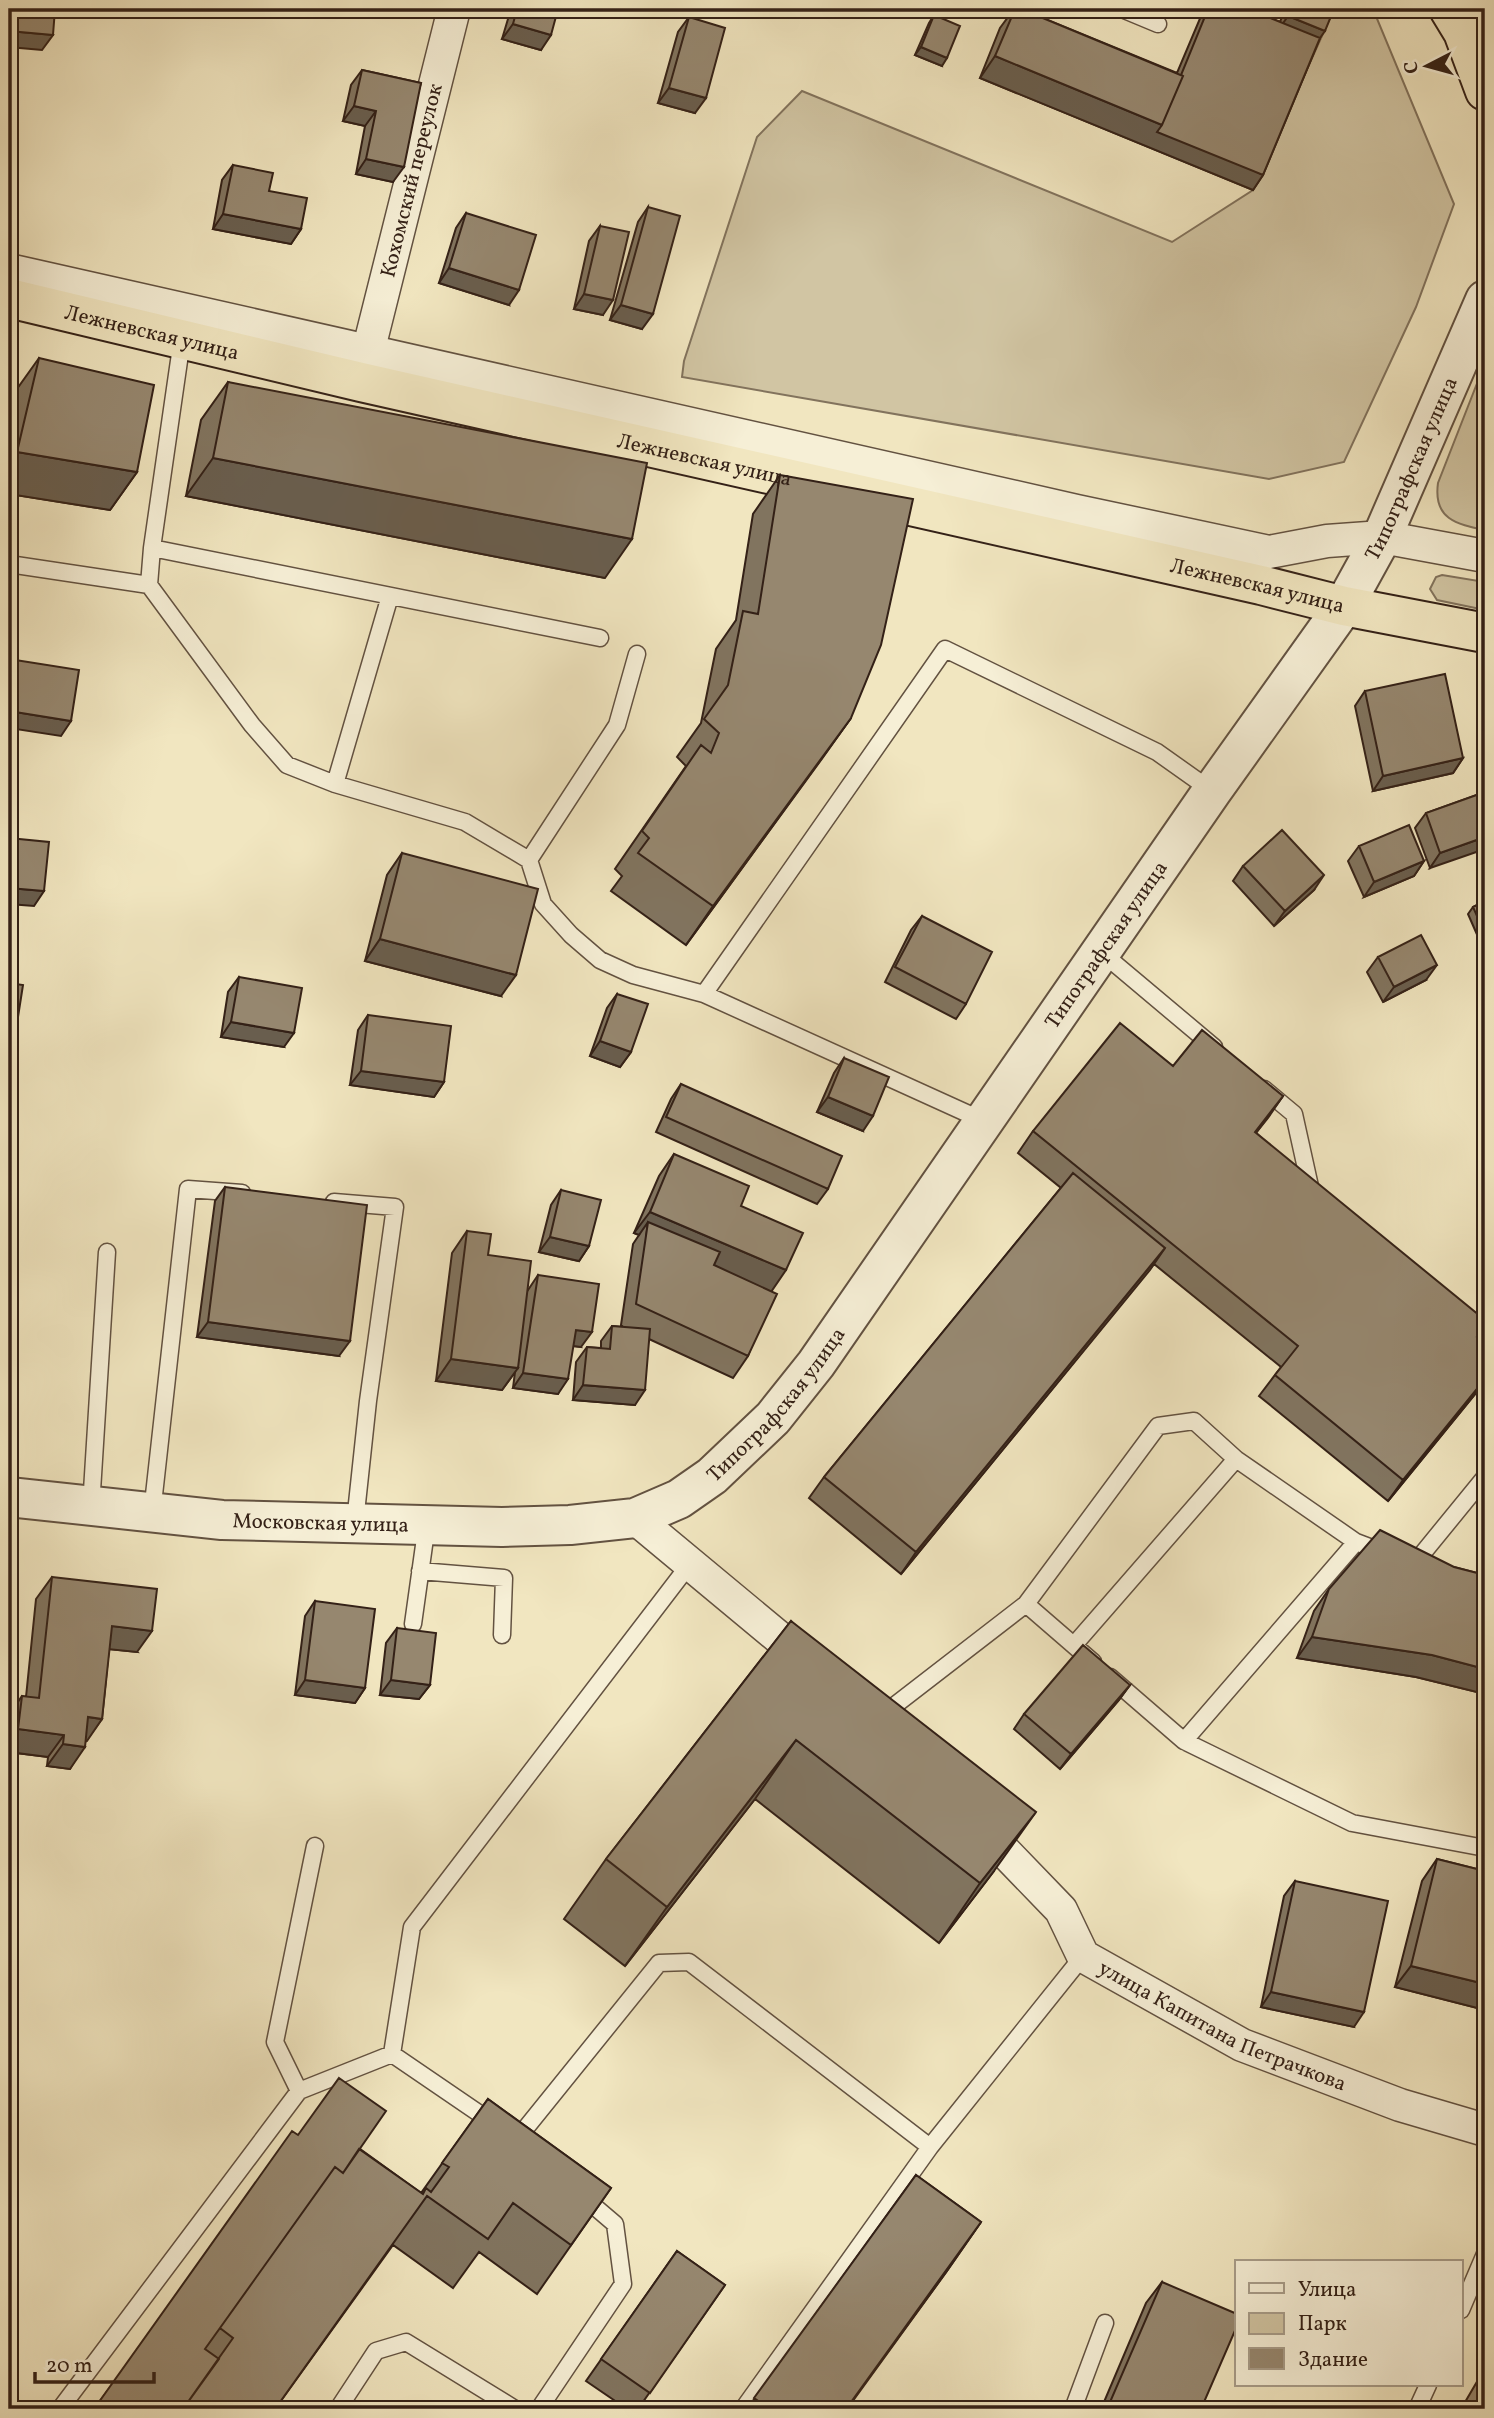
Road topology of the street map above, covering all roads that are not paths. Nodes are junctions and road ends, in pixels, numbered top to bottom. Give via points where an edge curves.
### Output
1 (454, 9) edge
2 (1122, 9) edge
3 (1449, 9) edge
4 (1158, 24) dead end
5 (1485, 91) edge
6 (9, 270) edge
7 (9, 298) edge
8 (1485, 300) edge
9 (181, 340) junction
10 (365, 367) junction
11 (1381, 537) junction
12 (152, 548) junction
13 (1485, 556) edge
14 (9, 564) edge
15 (149, 585) junction
16 (390, 596) junction
17 (1344, 606) junction
18 (1485, 633) edge
19 (600, 638) dead end
20 (637, 654) dead end
21 (335, 784) junction
22 (1212, 791) junction
23 (529, 860) junction
24 (1101, 952) junction
25 (704, 994) junction
26 (1229, 1060) edge
27 (1251, 1078) edge
28 (984, 1121) junction
29 (257, 1195) edge
30 (312, 1200) edge
31 (1321, 1200) edge
32 (107, 1252) dead end
33 (1454, 1313) edge
34 (1485, 1340) edge
35 (1236, 1459) junction
36 (1485, 1477) edge
37 (9, 1497) edge
38 (91, 1507) junction
39 (152, 1513) junction
40 (635, 1518) junction
41 (355, 1522) junction
42 (427, 1524) junction
43 (1356, 1542) junction
44 (689, 1565) junction
45 (420, 1571) junction
46 (1026, 1604) junction
47 (413, 1624) dead end
48 (502, 1635) dead end
49 (1074, 1645) junction
50 (866, 1711) joint
51 (1184, 1741) junction
52 (954, 1799) edge
53 (314, 1846) dead end
54 (1485, 1849) edge
55 (1083, 1956) junction
56 (391, 2054) junction
57 (299, 2091) junction
58 (1485, 2130) edge
59 (930, 2147) junction
60 (566, 2182) edge
61 (1485, 2254) edge
62 (1482, 2273) edge
63 (1462, 2308) edge
64 (1105, 2323) dead end
65 (1428, 2386) edge
66 (60, 2409) edge
67 (338, 2409) edge
68 (515, 2409) edge
69 (539, 2409) edge
70 (743, 2409) edge
71 (1073, 2409) edge
72 (1417, 2409) edge

1 - 10 street, Кохомский переулок
2 - 4 lane
3 - 5 highway
6 - 10 street, Лежневская улица
7 - 9 highway, Лежневская улица
8 - 11 street, Типографская улица
9 - 10 highway, Лежневская улица
9 - 12 lane
10 - 11 street, Лежневская улица via 1269,552
10 - 17 highway, Лежневская улица
11 - 13 street, Лежневская улица
11 - 17 street, Типографская улица
12 - 15 lane
12 - 16 lane
14 - 15 lane
15 - 21 lane via 287,765
16 - 19 lane
16 - 21 lane
17 - 18 highway, Лежневская улица
17 - 22 street, Типографская улица
20 - 23 lane via 617,725
21 - 23 lane via 465,822
22 - 24 street, Типографская улица
22 - 25 lane via 1157,752 945,649
23 - 25 lane via 543,904 600,960 633,975
24 - 26 lane
24 - 28 street, Типографская улица
25 - 28 lane
27 - 31 lane via 1294,1114 1311,1191
28 - 40 street, Типографская улица via 816,1364 773,1418 712,1476 679,1499
29 - 39 lane via 188,1189
30 - 41 lane via 395,1207
32 - 38 lane
33 - 34 lane
35 - 43 lane
35 - 46 lane via 1194,1421 1158,1426
35 - 49 lane
36 - 43 lane via 1420,1566
37 - 38 street, Московская улица
38 - 39 street, Московская улица
39 - 41 street, Московская улица via 222,1520
40 - 42 street, Московская улица via 502,1527
40 - 44 street
41 - 42 street, Московская улица
42 - 45 lane
43 - 51 lane
44 - 50 street
44 - 56 lane via 412,1927
45 - 47 lane
45 - 48 lane via 504,1578
46 - 49 lane
46 - 50 lane
49 - 51 lane
51 - 54 lane via 1352,1823
52 - 55 street, улица Капитана Петрачкова via 1061,1910
53 - 57 lane via 275,2042
55 - 58 street, улица Капитана Петрачкова via 1242,2045 1400,2105
55 - 59 lane
56 - 57 lane
56 - 59 lane via 522,2143 659,1963 689,1962
57 - 66 lane
59 - 70 lane
60 - 69 lane via 615,2224 624,2284
61 - 62 lane
62 - 63 lane
64 - 71 lane
65 - 72 lane
67 - 68 lane via 376,2351 406,2342

